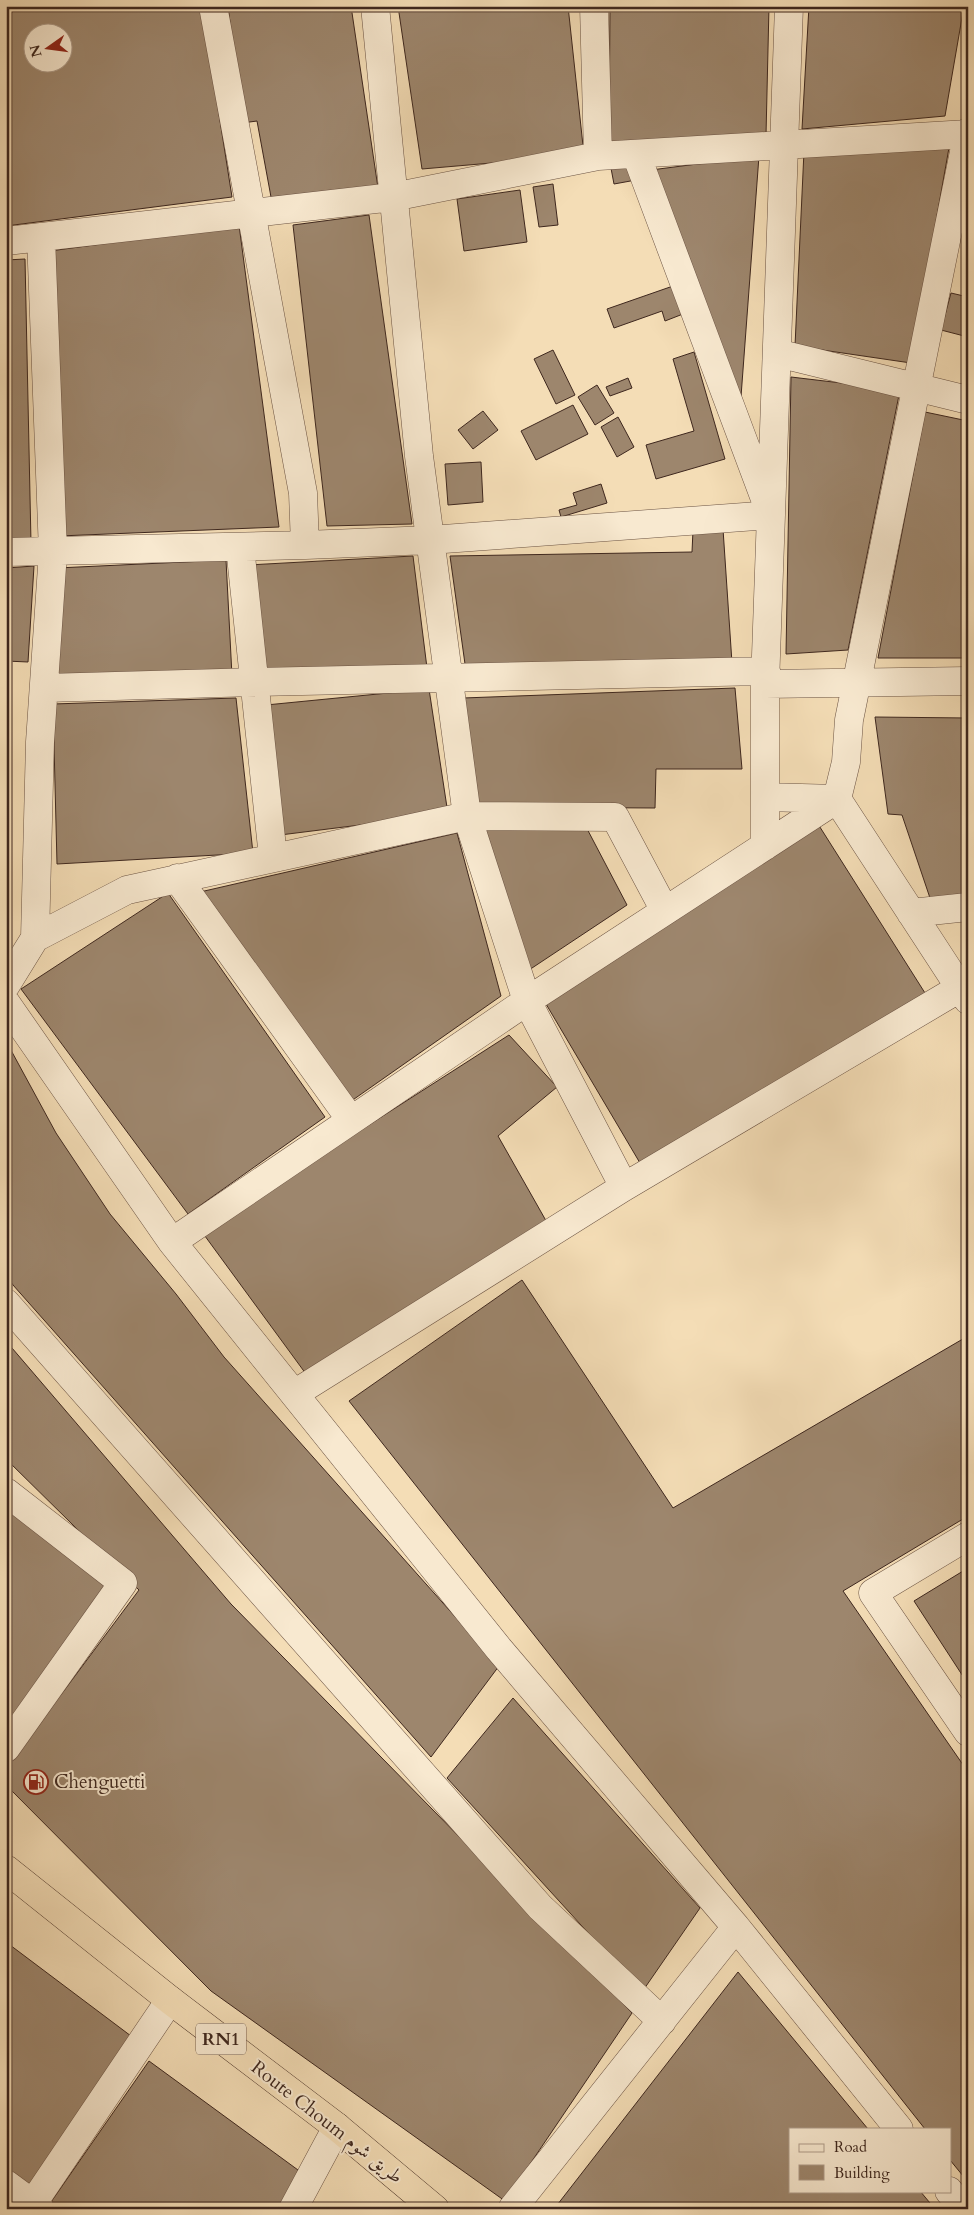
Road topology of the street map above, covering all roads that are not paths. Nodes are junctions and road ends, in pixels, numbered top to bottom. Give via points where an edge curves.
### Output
1 (213, 6) edge
2 (374, 6) edge
3 (594, 6) edge
4 (789, 6) edge
5 (968, 133) edge
6 (784, 144) junction
7 (636, 154) junction
8 (598, 156) junction
9 (393, 197) junction
10 (252, 215) junction
11 (958, 231) edge
12 (41, 237) junction
13 (6, 241) edge
14 (777, 353) junction
15 (918, 388) junction
16 (968, 400) edge
17 (771, 515) junction
18 (430, 540) junction
19 (305, 545) junction
20 (240, 548) junction
21 (6, 552) edge
22 (53, 552) junction
23 (448, 678) junction
24 (766, 678) junction
25 (968, 681) edge
26 (256, 682) junction
27 (858, 682) junction
28 (45, 688) junction
29 (765, 797) junction
30 (837, 799) junction
31 (467, 816) junction
32 (765, 846) junction
33 (273, 857) junction
34 (177, 878) junction
35 (968, 907) edge
36 (665, 911) junction
37 (911, 913) junction
38 (35, 938) junction
39 (6, 985) edge
40 (964, 994) edge
41 (527, 1001) junction
42 (6, 1003) edge
43 (351, 1120) junction
44 (624, 1187) junction
45 (172, 1242) junction
46 (6, 1303) edge
47 (294, 1394) junction
48 (6, 1492) edge
49 (968, 1536) edge
50 (968, 1732) edge
51 (6, 1748) edge
52 (6, 1869) edge
53 (736, 1926) junction
54 (170, 2000) junction
55 (662, 2021) junction
56 (337, 2127) junction
57 (898, 2128) edge
58 (6, 2184) edge
59 (950, 2192) edge
60 (34, 2207) edge
61 (293, 2209) edge
62 (435, 2209) edge
63 (512, 2209) edge
64 (963, 2209) edge

1 - 10 street
2 - 9 street
3 - 8 street
4 - 6 street
5 - 6 street
5 - 11 street
6 - 7 street
6 - 14 street
7 - 8 street
7 - 17 street
8 - 9 street
9 - 10 street
9 - 18 street
10 - 12 street
10 - 19 street via 303,494
11 - 15 street
12 - 13 street
12 - 22 street
14 - 15 street
14 - 17 street
15 - 16 street
15 - 27 street
17 - 18 street
17 - 24 street
18 - 19 street
18 - 23 street
19 - 20 street
20 - 22 street
20 - 26 street
21 - 22 street
22 - 28 street
23 - 24 street
23 - 26 street
23 - 31 street
24 - 27 street
24 - 29 street
25 - 27 street
26 - 28 street
26 - 33 street
27 - 30 street
28 - 38 street via 40,742
29 - 30 street
29 - 32 street
30 - 32 street
30 - 37 street
31 - 33 street
31 - 36 street via 616,817
31 - 41 street
32 - 36 street
33 - 34 street
34 - 38 street via 127,890
34 - 43 street
35 - 37 street
36 - 41 street
37 - 40 street
38 - 39 street
40 - 44 street
41 - 43 street
41 - 44 street
42 - 45 street
43 - 45 street
44 - 47 street
45 - 47 street
46 - 55 street via 540,1907
47 - 53 street via 499,1649
48 - 51 street via 123,1583
49 - 50 street via 873,1593
52 - 54 highway, Route Choum طريق شوم / RN1
53 - 55 street
53 - 57 street
54 - 56 highway, Route Choum طريق شوم / RN1
54 - 60 street
55 - 63 street
56 - 61 street
56 - 62 highway, Route Choum طريق شوم / RN1
58 - 60 street
59 - 64 street

